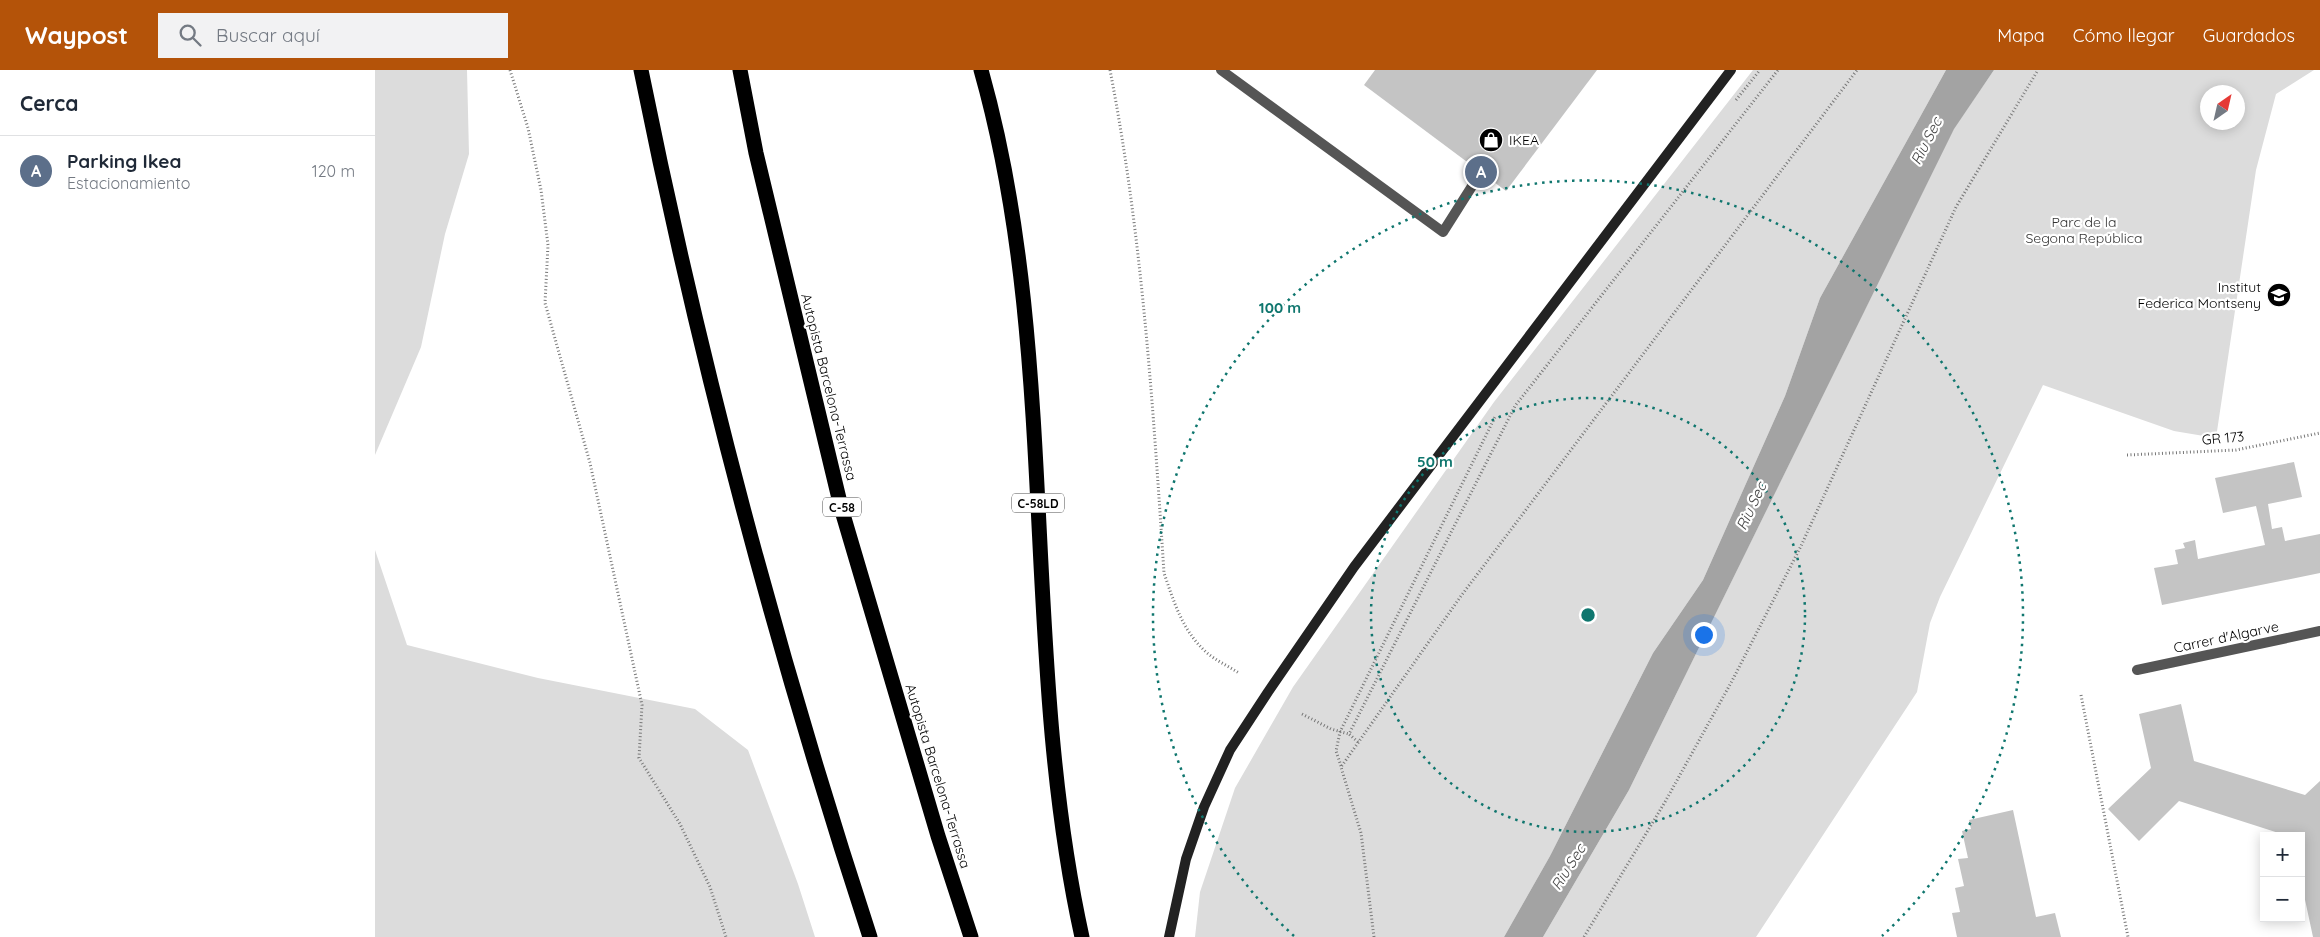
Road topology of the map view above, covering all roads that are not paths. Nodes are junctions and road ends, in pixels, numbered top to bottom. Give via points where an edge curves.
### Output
1 (641, 70) edge
2 (741, 70) edge
3 (981, 70) edge
4 (1221, 70) edge
5 (1731, 70) edge
6 (1481, 172) dead end
7 (2320, 631) edge
8 (2137, 670) dead end
9 (870, 937) edge
10 (971, 937) edge
11 (1082, 937) edge
12 (1169, 937) edge

1 - 9 highway via 666,194 754,552
2 - 10 highway, Autopista Barcelona-Terrassa / C-58 via 756,153 842,511 935,827
3 - 11 highway, C-58LD via 1002,156 1019,263 1031,383 1060,809
4 - 6 street via 1443,232
5 - 12 street via 1354,567 1267,692 1231,750 1204,807 1186,859
7 - 8 street, Carrer d'Algarve

